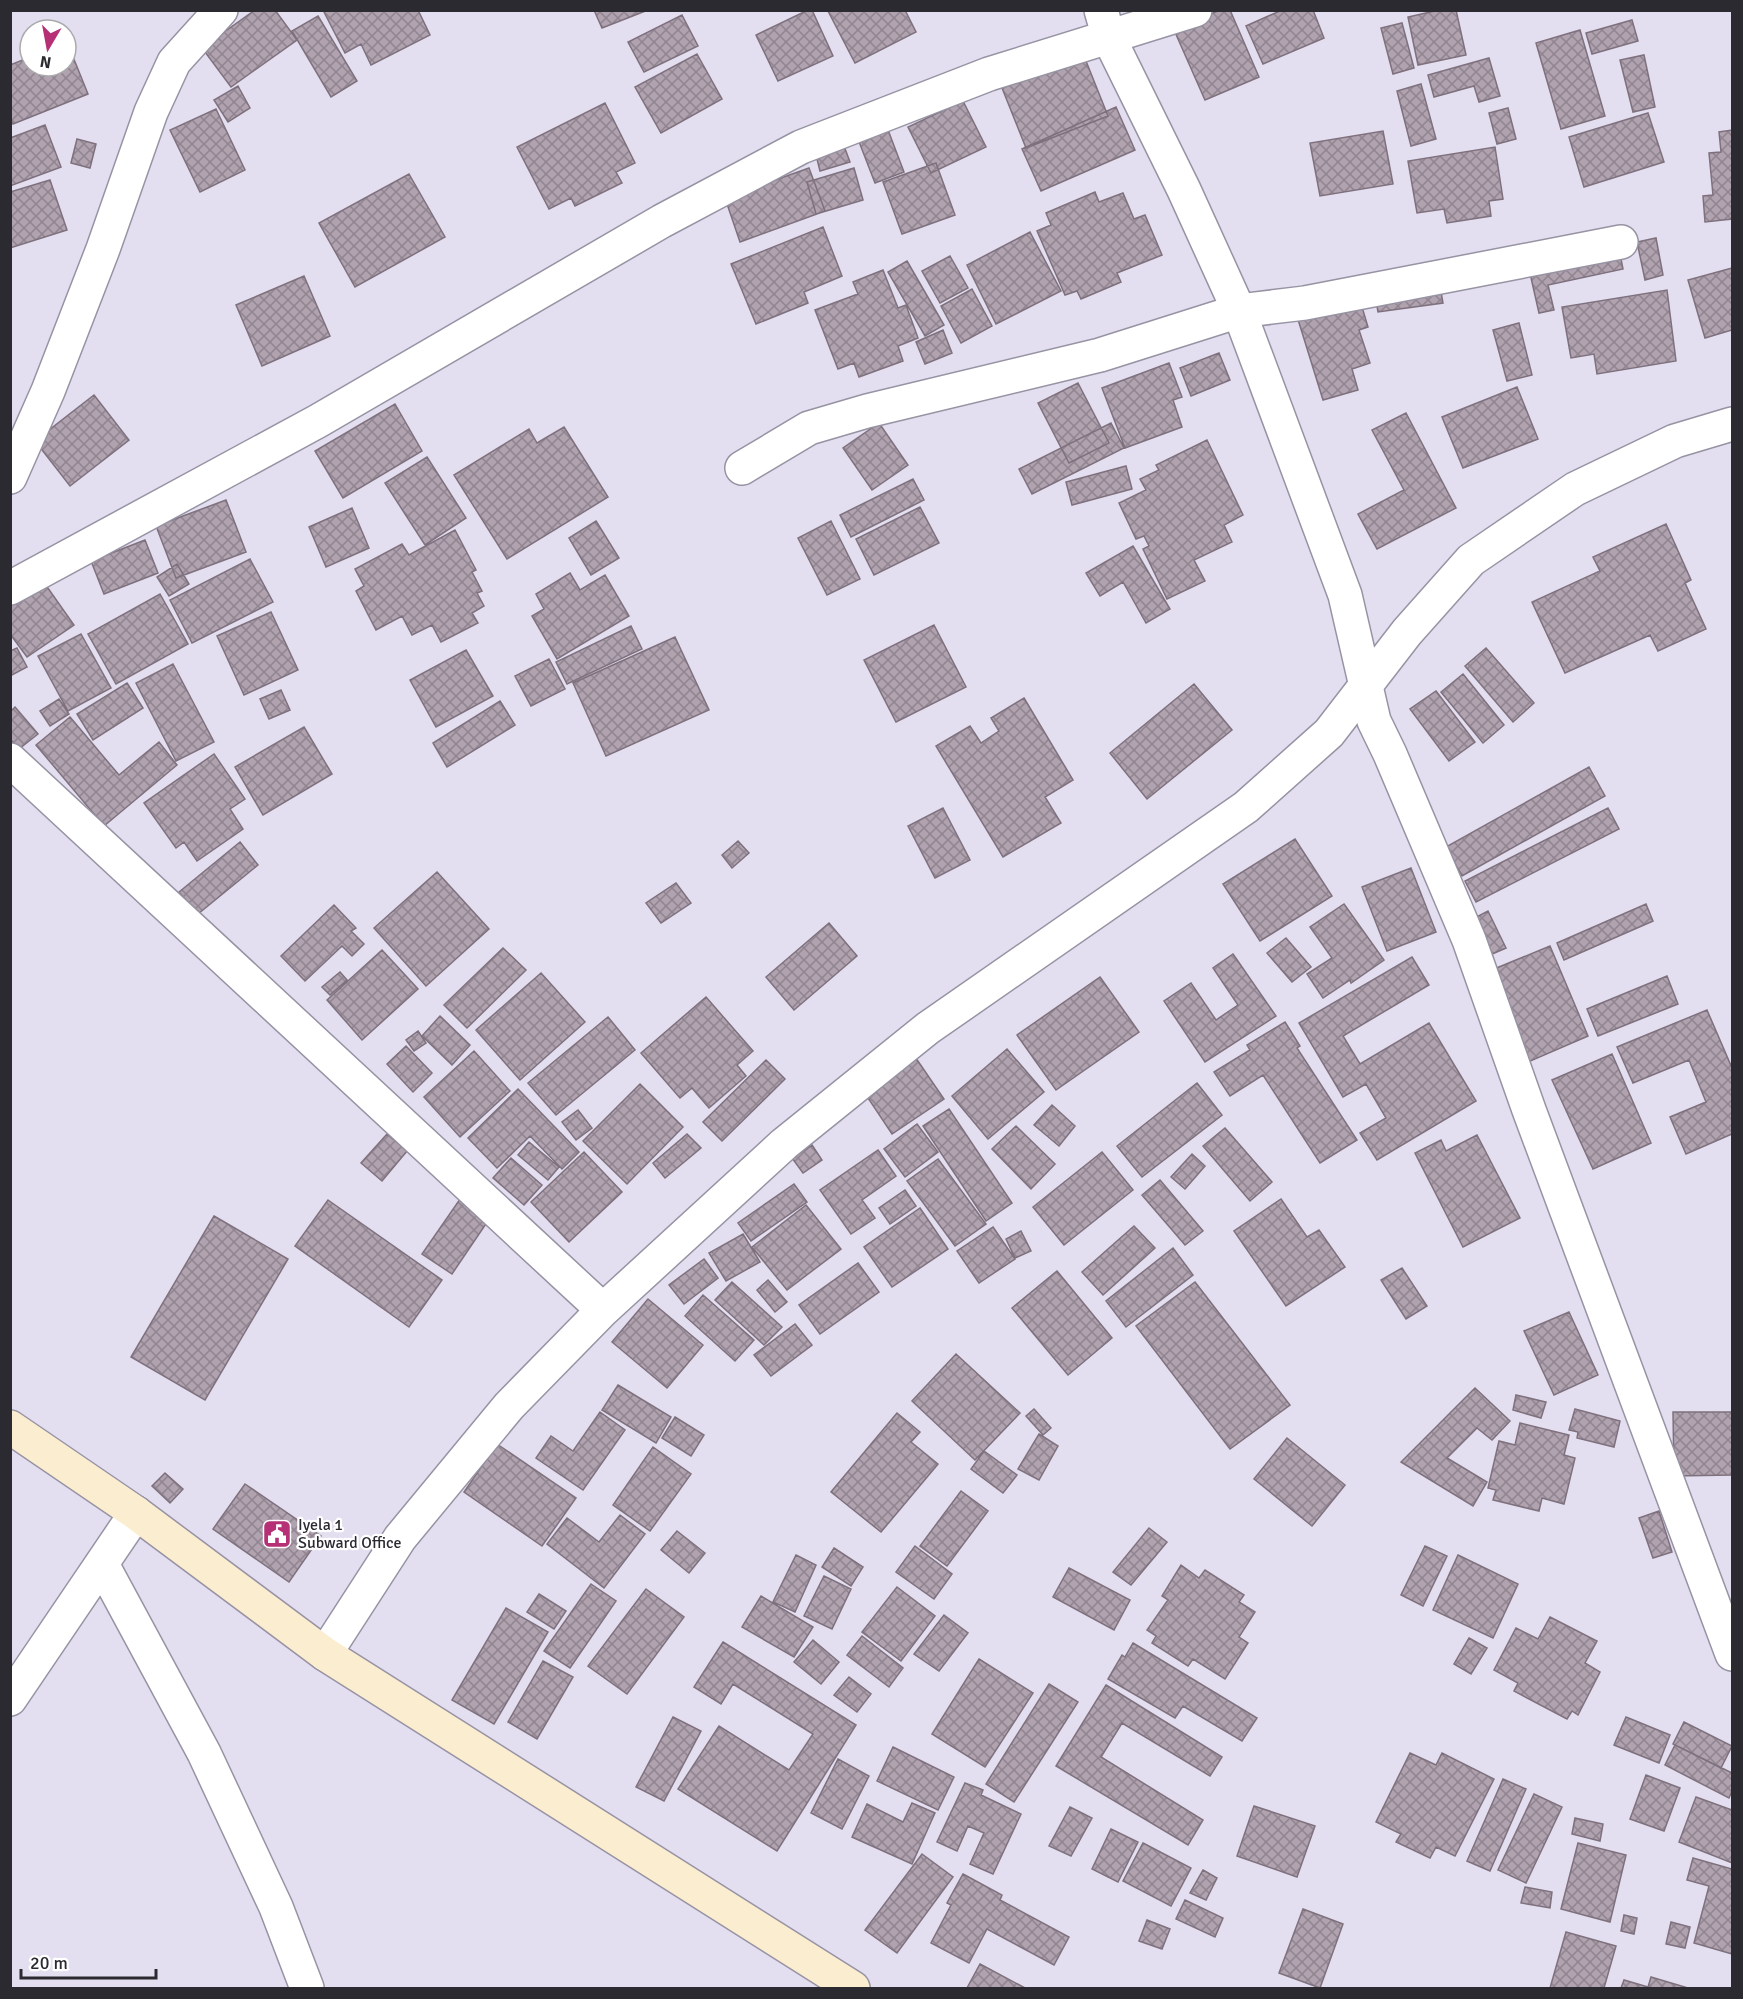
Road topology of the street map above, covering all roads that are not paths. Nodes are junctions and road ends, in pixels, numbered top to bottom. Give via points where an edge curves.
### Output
1 (221, 10) edge
2 (1195, 10) edge
3 (1105, 24) edge
4 (1621, 242) dead end
5 (1239, 311) junction
6 (1732, 424) edge
7 (742, 468) dead end
8 (10, 477) edge
9 (10, 588) edge
10 (1366, 687) junction
11 (10, 760) edge
12 (603, 1310) junction
13 (10, 1427) edge
14 (136, 1513) junction
15 (102, 1564) junction
16 (325, 1654) junction
17 (1732, 1654) edge
18 (10, 1699) edge
19 (308, 1989) edge
20 (853, 1989) edge

1 - 8 street via 174,62 151,112 48,392
2 - 3 street
3 - 5 street
3 - 9 street via 801,147 662,221 318,421
4 - 5 street via 1305,303
5 - 7 street via 1100,355 809,428
5 - 10 street via 1345,594
6 - 10 street via 1675,441 1575,489 1471,560 1407,632
10 - 12 street via 1329,733 1246,807 928,1028 784,1143
10 - 17 street via 1374,721 1469,940
11 - 12 street
12 - 16 street via 509,1406 400,1538
13 - 14 street
14 - 15 street
14 - 16 street
15 - 18 street
15 - 19 street via 204,1753 276,1907
16 - 20 street

